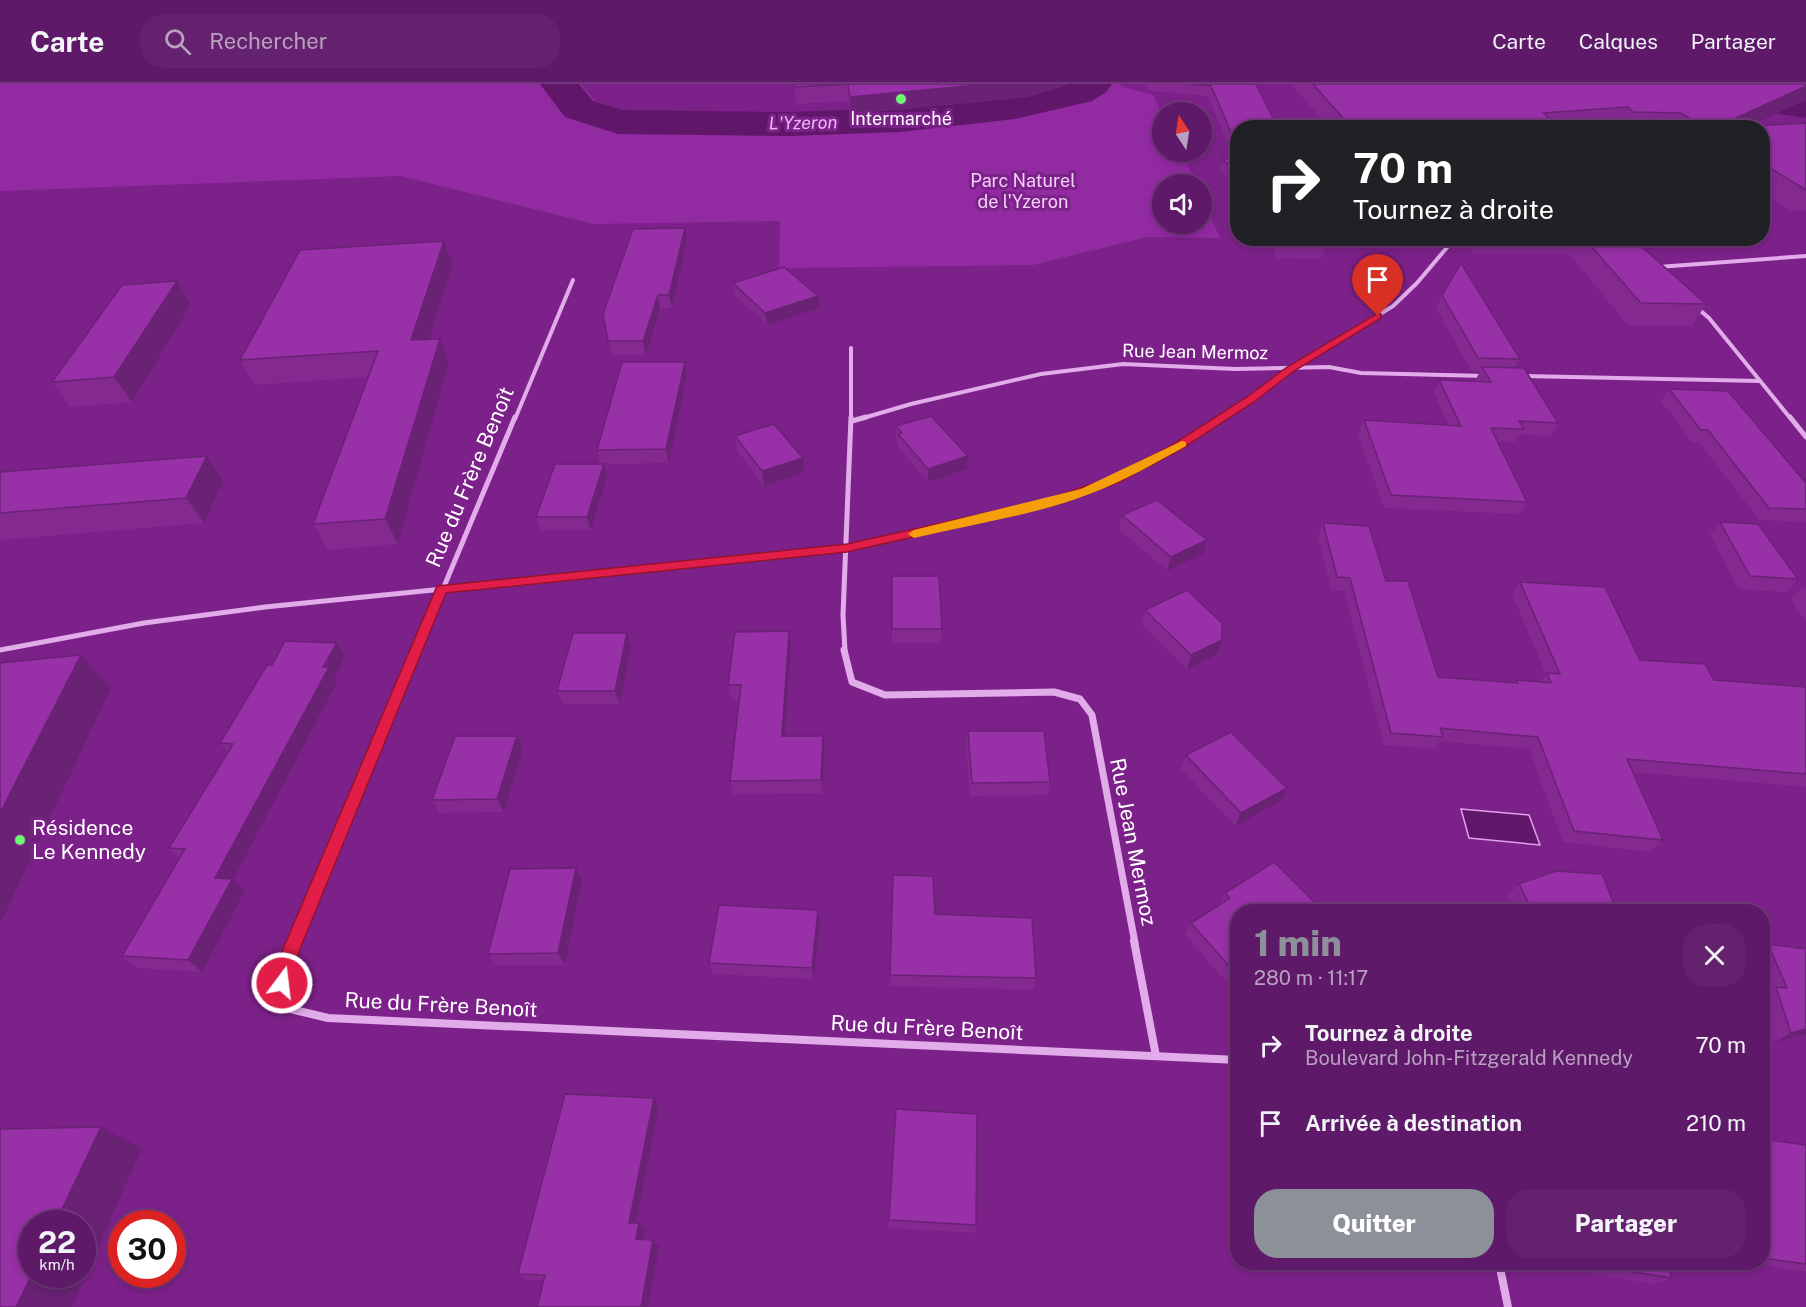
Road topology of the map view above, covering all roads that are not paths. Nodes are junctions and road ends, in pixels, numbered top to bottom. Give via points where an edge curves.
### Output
1 (1448, 246) edge
2 (1806, 256) edge
3 (1648, 268) edge
4 (573, 280) dead end
5 (1694, 305) edge
6 (851, 348) dead end
7 (1290, 369) junction
8 (1493, 376) edge
9 (1517, 376) edge
10 (1760, 381) junction
11 (852, 421) junction
12 (1806, 437) edge
13 (847, 548) junction
14 (441, 589) junction
15 (0, 650) edge
16 (1156, 1056) junction
17 (1230, 1060) edge
18 (1500, 1270) edge
19 (1508, 1307) edge

1 - 7 street via 1393,306
2 - 3 street
4 - 14 street, Rue du Frère Benoît
5 - 10 street
6 - 11 street, Rue Jean Mermoz
7 - 8 street, Rue Jean Mermoz via 1329,367 1361,373
7 - 11 street, Rue Jean Mermoz via 1112,365 1041,374
7 - 13 street via 1176,448 1085,492
9 - 10 street
10 - 12 street
11 - 13 street, Rue Jean Mermoz
13 - 14 street
13 - 16 street, Rue Jean Mermoz via 844,661 852,682 885,695 1054,692 1080,699 1092,715
14 - 15 street via 185,617
14 - 16 street, Rue du Frère Benoît via 292,949 282,983 286,1008 328,1018
16 - 17 street, Rue du Frère Benoît
18 - 19 street

